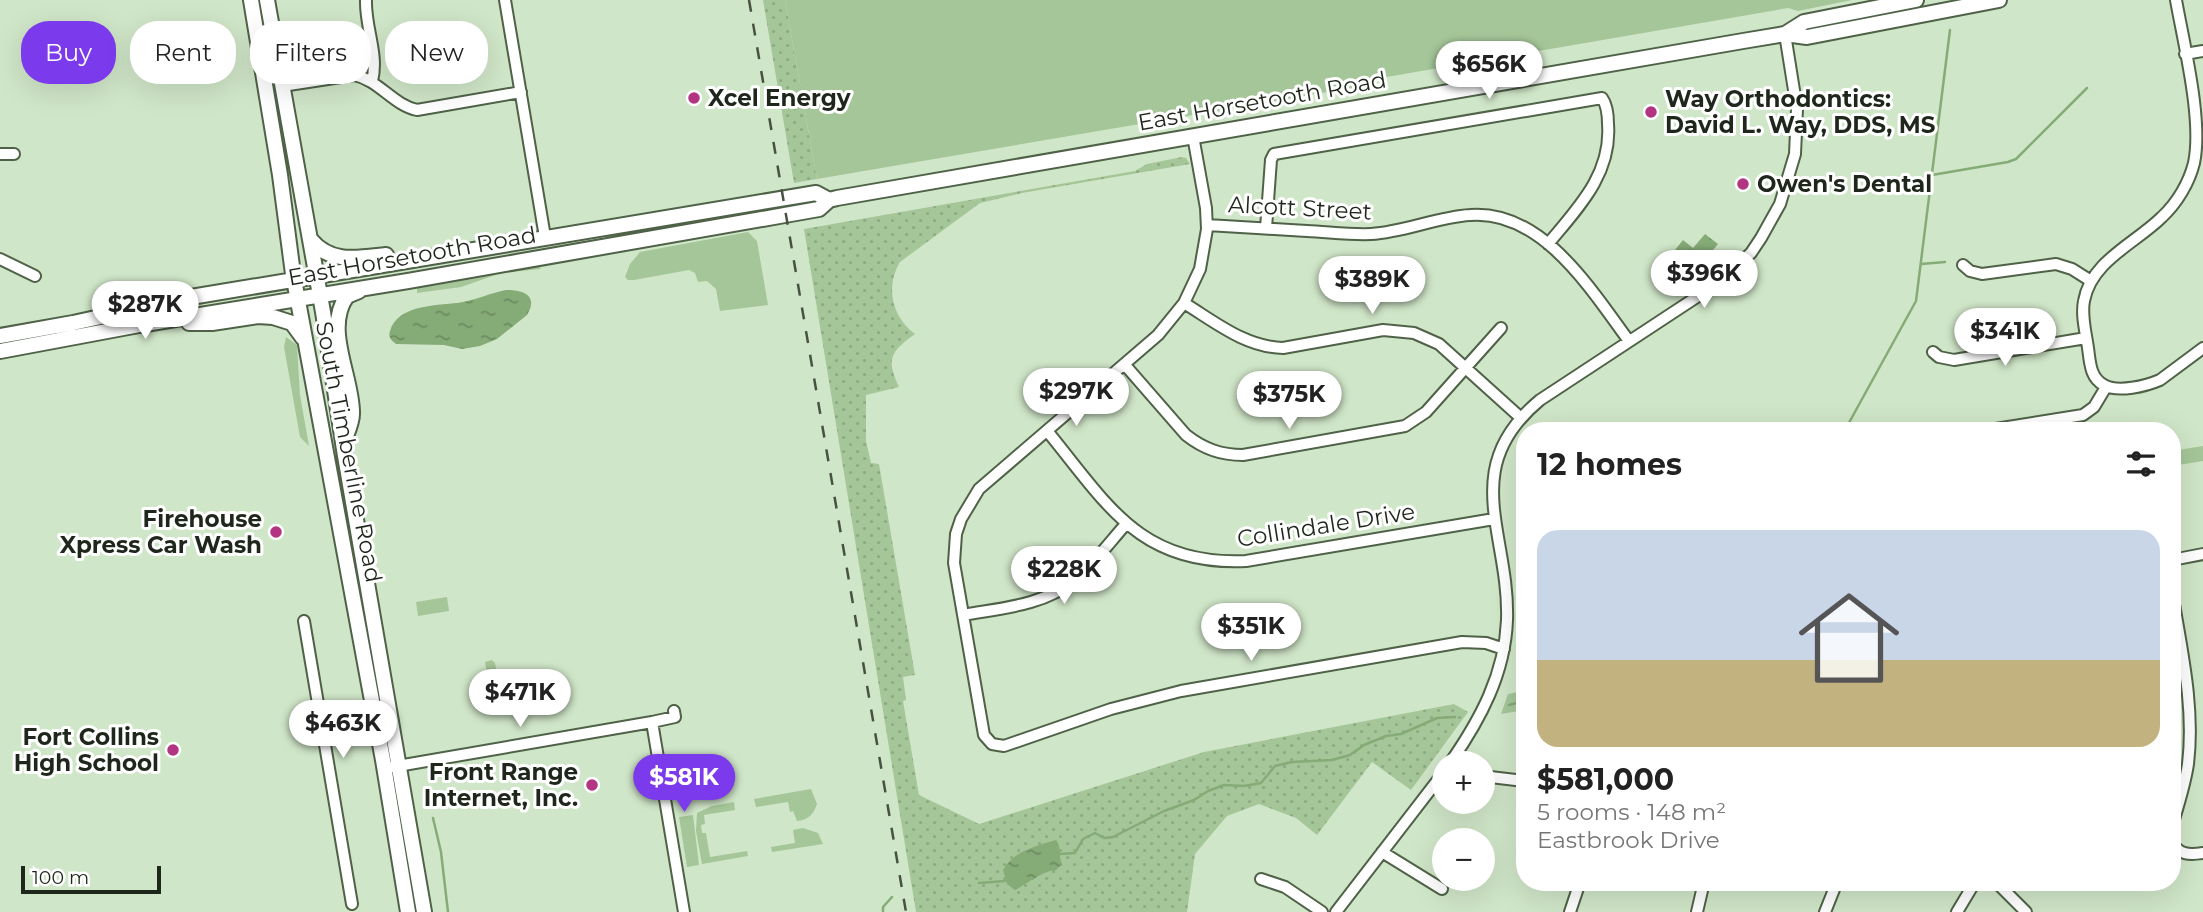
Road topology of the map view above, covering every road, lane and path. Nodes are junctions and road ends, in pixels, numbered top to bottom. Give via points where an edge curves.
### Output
1 (251, 0) edge
2 (267, 0) edge
3 (366, 0) edge
4 (505, 0) edge
5 (1916, 0) edge
6 (1999, 0) edge
7 (2176, 0) edge
8 (1978, 2) edge
9 (1961, 3) edge
10 (1785, 34) junction
11 (2203, 51) edge
12 (2185, 54) junction
13 (372, 81) junction
14 (282, 86) junction
15 (521, 92) junction
16 (1193, 136) junction
17 (0, 154) edge
18 (14, 154) dead end
19 (2199, 163) edge
20 (829, 200) junction
21 (1207, 225) junction
22 (1266, 228) junction
23 (545, 237) junction
24 (311, 239) junction
25 (1548, 244) junction
26 (463, 251) junction
27 (0, 259) edge
28 (1963, 265) dead end
29 (317, 275) junction
30 (35, 276) dead end
31 (294, 279) junction
32 (2091, 281) junction
33 (366, 288) junction
34 (321, 296) junction
35 (298, 299) junction
36 (1184, 303) junction
37 (174, 319) junction
38 (1501, 328) dead end
39 (0, 336) edge
40 (2086, 338) junction
41 (305, 341) junction
42 (1629, 341) junction
43 (0, 351) edge
44 (2199, 351) edge
45 (1933, 352) dead end
46 (2203, 364) edge
47 (1125, 365) junction
48 (1465, 368) junction
49 (2106, 387) junction
50 (1521, 418) junction
51 (1518, 422) edge
52 (2039, 422) edge
53 (1516, 426) edge
54 (1048, 432) junction
55 (343, 446) junction
56 (1494, 519) junction
57 (1126, 524) junction
58 (2203, 554) edge
59 (2181, 558) edge
60 (963, 615) junction
61 (303, 621) dead end
62 (1504, 649) junction
63 (2181, 651) edge
64 (2203, 700) edge
65 (2189, 703) junction
66 (674, 710) dead end
67 (652, 722) junction
68 (1458, 751) edge
69 (391, 767) junction
70 (1495, 778) edge
71 (1516, 780) edge
72 (1432, 787) edge
73 (2181, 792) edge
74 (2181, 850) edge
75 (1382, 852) junction
76 (2203, 853) edge
77 (1261, 879) dead end
78 (1432, 883) edge
79 (1577, 891) edge
80 (1702, 891) edge
81 (1833, 891) edge
82 (1970, 891) edge
83 (2005, 891) edge
84 (352, 904) dead end
85 (408, 912) edge
86 (424, 912) edge
87 (684, 912) edge
88 (1322, 912) edge
89 (1336, 912) edge
90 (1570, 912) edge
91 (1697, 912) edge
92 (1825, 912) edge
93 (1957, 912) edge
94 (2026, 912) edge

1 - 31 main road, South Timberline Road
2 - 14 main road, South Timberline Road
3 - 13 street via 376,68
4 - 15 street
5 - 10 main road, East Horsetooth Road via 1804,22
6 - 8 main road, East Horsetooth Road
7 - 12 street
8 - 9 main road, East Horsetooth Road
9 - 10 main road, East Horsetooth Road via 1807,37
10 - 16 main road, East Horsetooth Road
10 - 42 street via 1797,134 1790,175 1772,220 1751,253 1731,272
11 - 12 street
12 - 19 street
13 - 14 street via 354,75
13 - 15 street via 417,110
14 - 24 main road, South Timberline Road
15 - 23 street
16 - 20 main road, East Horsetooth Road
16 - 21 street
17 - 18 street
19 - 32 street via 2165,215 2101,267
20 - 23 main road, East Horsetooth Road via 816,193
20 - 33 main road, East Horsetooth Road via 819,209
21 - 22 street, Alcott Street
21 - 36 street via 1199,269
22 - 25 street, Alcott Street via 1372,234 1481,215 1510,220
22 - 25 street via 1274,154 1602,98 1609,140 1601,173 1586,199
23 - 26 main road, East Horsetooth Road
24 - 26 main road via 335,257
24 - 29 main road, South Timberline Road
25 - 42 street, Alcott Street via 1597,297
26 - 29 main road, East Horsetooth Road
27 - 30 street
28 - 32 street via 1982,274 2056,264
29 - 31 main road, East Horsetooth Road
29 - 34 main road, South Timberline Road
31 - 35 main road, South Timberline Road
31 - 39 main road, East Horsetooth Road
32 - 40 street via 2083,308
33 - 34 main road, East Horsetooth Road
33 - 55 main road via 347,296 339,314 352,415
34 - 35 main road, East Horsetooth Road
34 - 55 main road, South Timberline Road
35 - 37 main road, East Horsetooth Road
35 - 41 main road, South Timberline Road
36 - 47 street
36 - 48 street via 1259,346 1283,348 1403,330 1439,344
37 - 41 main road via 212,323 273,317 292,323
37 - 43 main road, East Horsetooth Road
38 - 48 street
40 - 45 street via 1954,360
40 - 49 street via 2094,377
41 - 69 main road, South Timberline Road
42 - 50 street via 1540,400
44 - 46 street
44 - 49 street via 2152,383
47 - 48 street via 1186,435 1206,449 1232,455 1405,426 1426,412
47 - 54 street
48 - 50 street
49 - 52 street via 2083,415
50 - 51 street
53 - 56 street via 1494,472
54 - 57 street, Collindale Drive
54 - 60 street via 979,489 961,519 954,563
55 - 69 main road, South Timberline Road
56 - 57 street, Collindale Drive via 1226,562 1168,550
56 - 62 street via 1506,583
57 - 60 street via 1083,572 1052,594 1025,604
58 - 59 street
60 - 62 street via 984,735 998,746 1181,691 1462,642
61 - 84 street
62 - 68 street via 1489,698
63 - 65 street
64 - 65 street
65 - 73 street via 2188,765
66 - 67 street via 675,717
67 - 69 street
67 - 87 street
69 - 85 main road, South Timberline Road
69 - 86 main road, South Timberline Road
70 - 71 street
72 - 75 street
74 - 76 street via 2190,855
75 - 78 street
75 - 89 street
77 - 88 street via 1285,887
79 - 90 street
80 - 91 street
81 - 92 street
82 - 93 street
83 - 94 street

